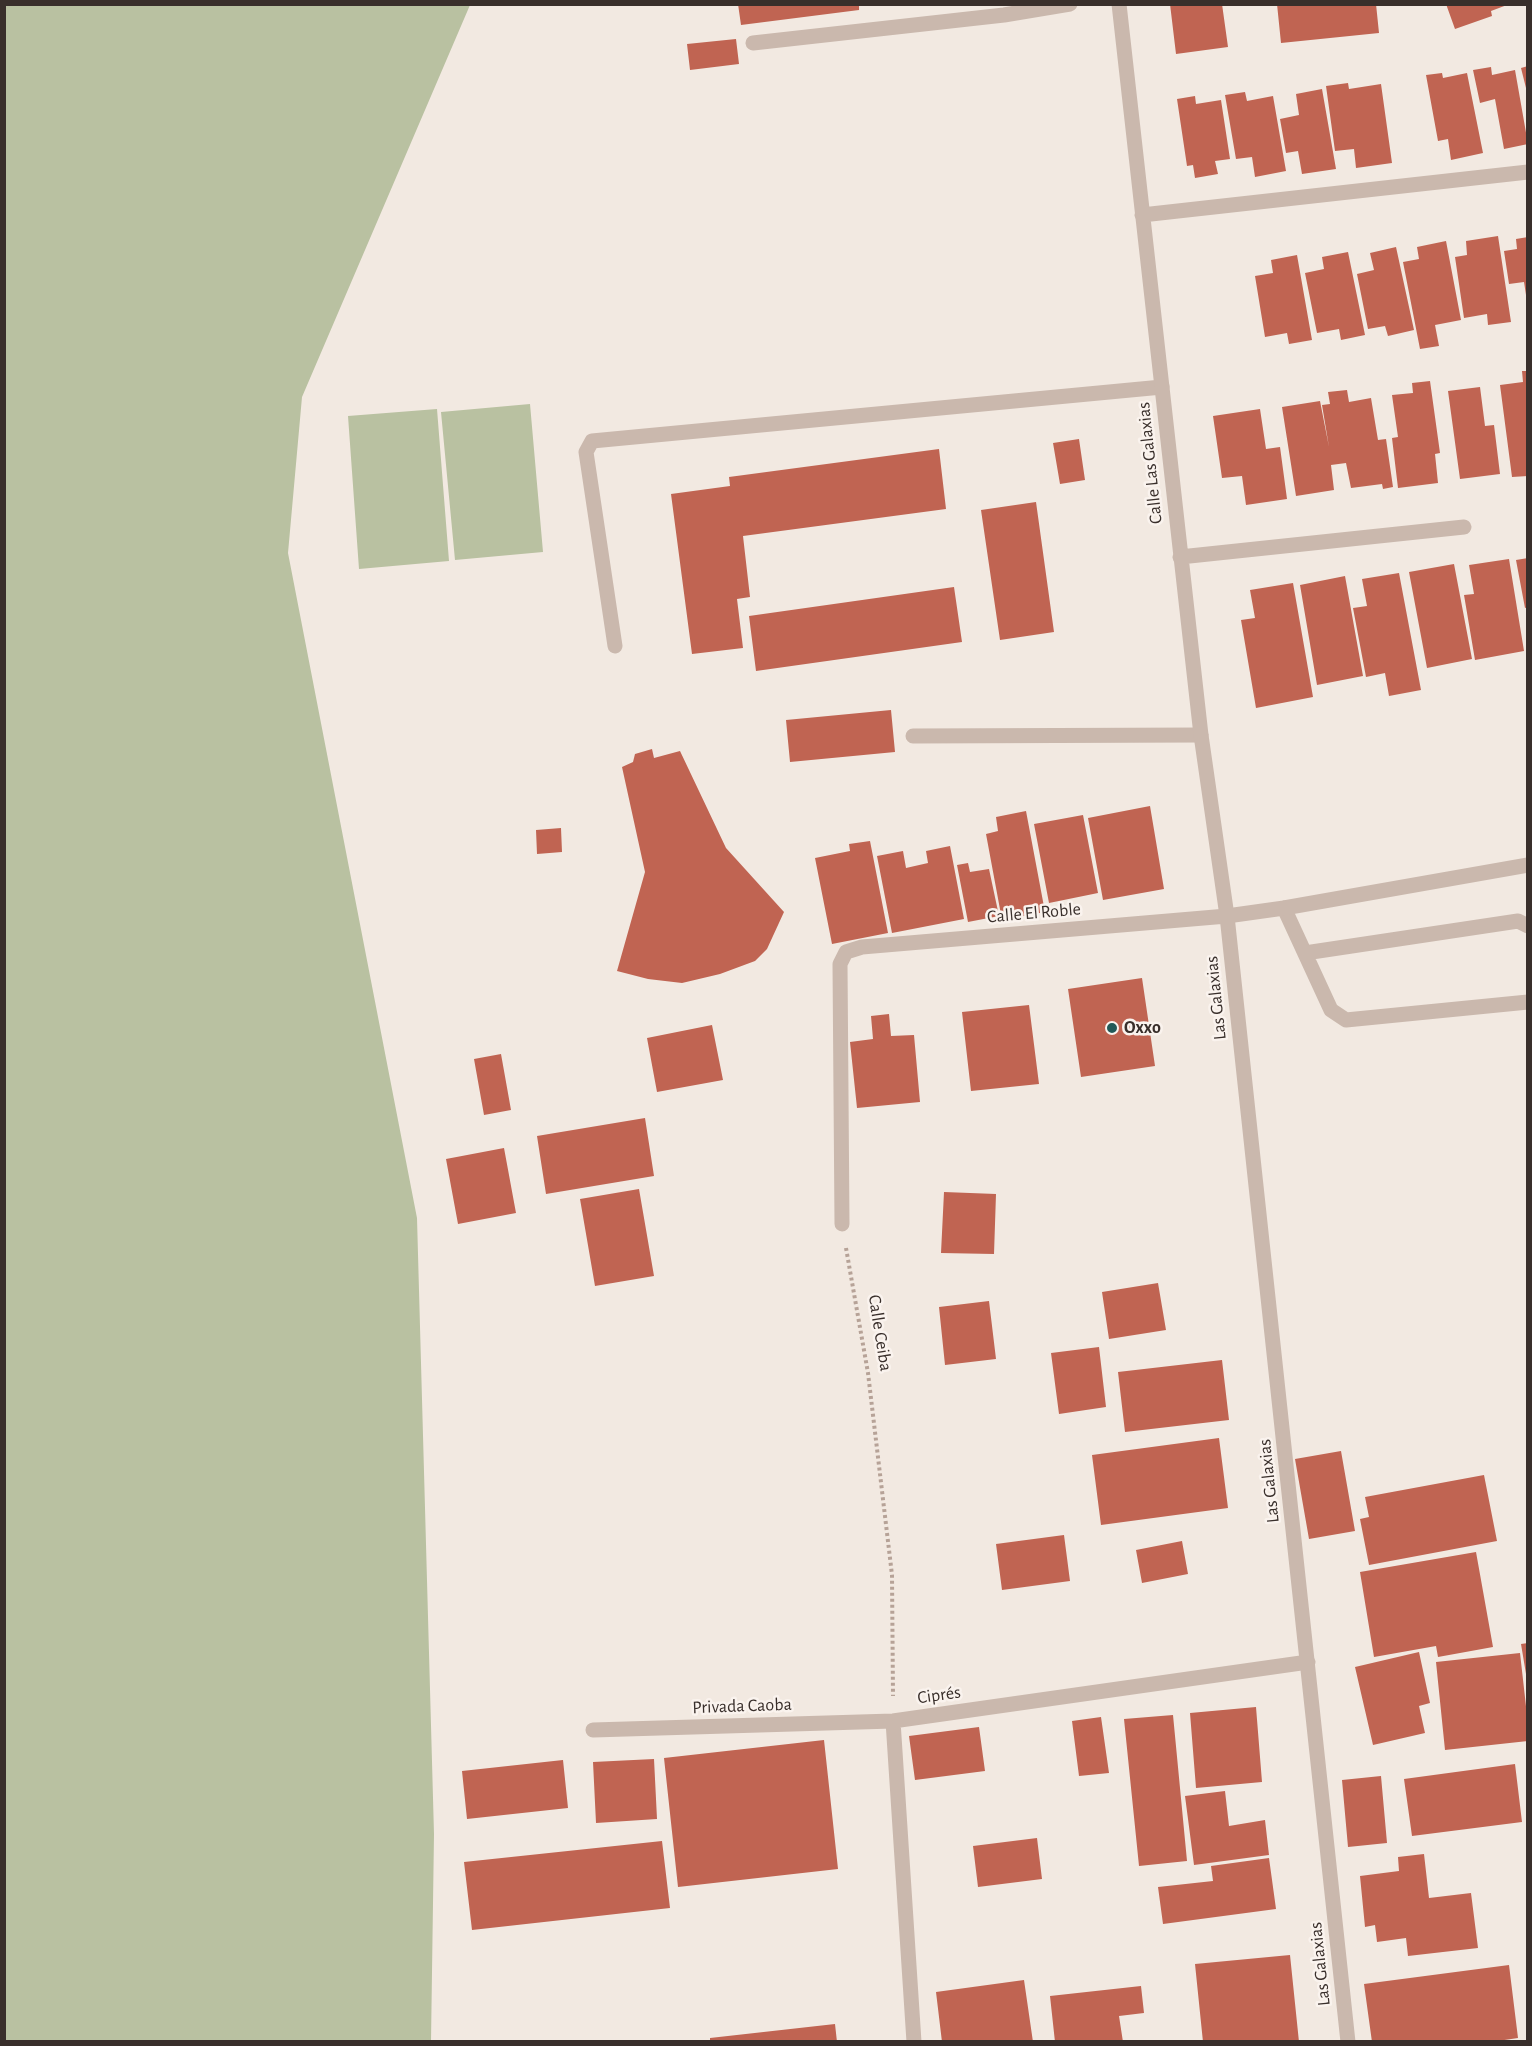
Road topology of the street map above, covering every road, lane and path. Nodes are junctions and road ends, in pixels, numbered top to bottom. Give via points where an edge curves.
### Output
1 (1070, 4) edge
2 (1119, 4) edge
3 (753, 43) dead end
4 (1527, 172) edge
5 (1142, 215) junction
6 (1161, 387) junction
7 (1464, 527) dead end
8 (1180, 556) junction
9 (615, 646) dead end
10 (1201, 735) junction
11 (913, 736) dead end
12 (1527, 866) edge
13 (1284, 908) junction
14 (1227, 916) junction
15 (1527, 926) edge
16 (1305, 953) junction
17 (1527, 1002) edge
18 (842, 1224) joint
19 (1308, 1662) junction
20 (893, 1721) junction
21 (593, 1730) dead end
22 (914, 2042) edge
23 (1348, 2042) edge

1 - 3 street
2 - 5 street, Calle Las Galaxias
4 - 5 street
5 - 6 street, Calle Las Galaxias
6 - 8 street, Calle Las Galaxias
6 - 9 street via 592,441 586,452
7 - 8 street
8 - 10 street, Calle Las Galaxias
10 - 11 street
10 - 14 street, Calle Las Galaxias
12 - 13 street, Calle El Roble
13 - 14 street, Calle El Roble
13 - 16 street
14 - 18 street, Calle El Roble via 862,947 846,952 840,964
14 - 19 street, Las Galaxias
15 - 16 street via 1518,921
16 - 17 street via 1331,1011 1346,1020
18 - 20 path, Calle Ceiba via 868,1373 892,1575
19 - 20 street, Ciprés
19 - 23 street, Las Galaxias
20 - 21 street, Privada Caoba
20 - 22 street

